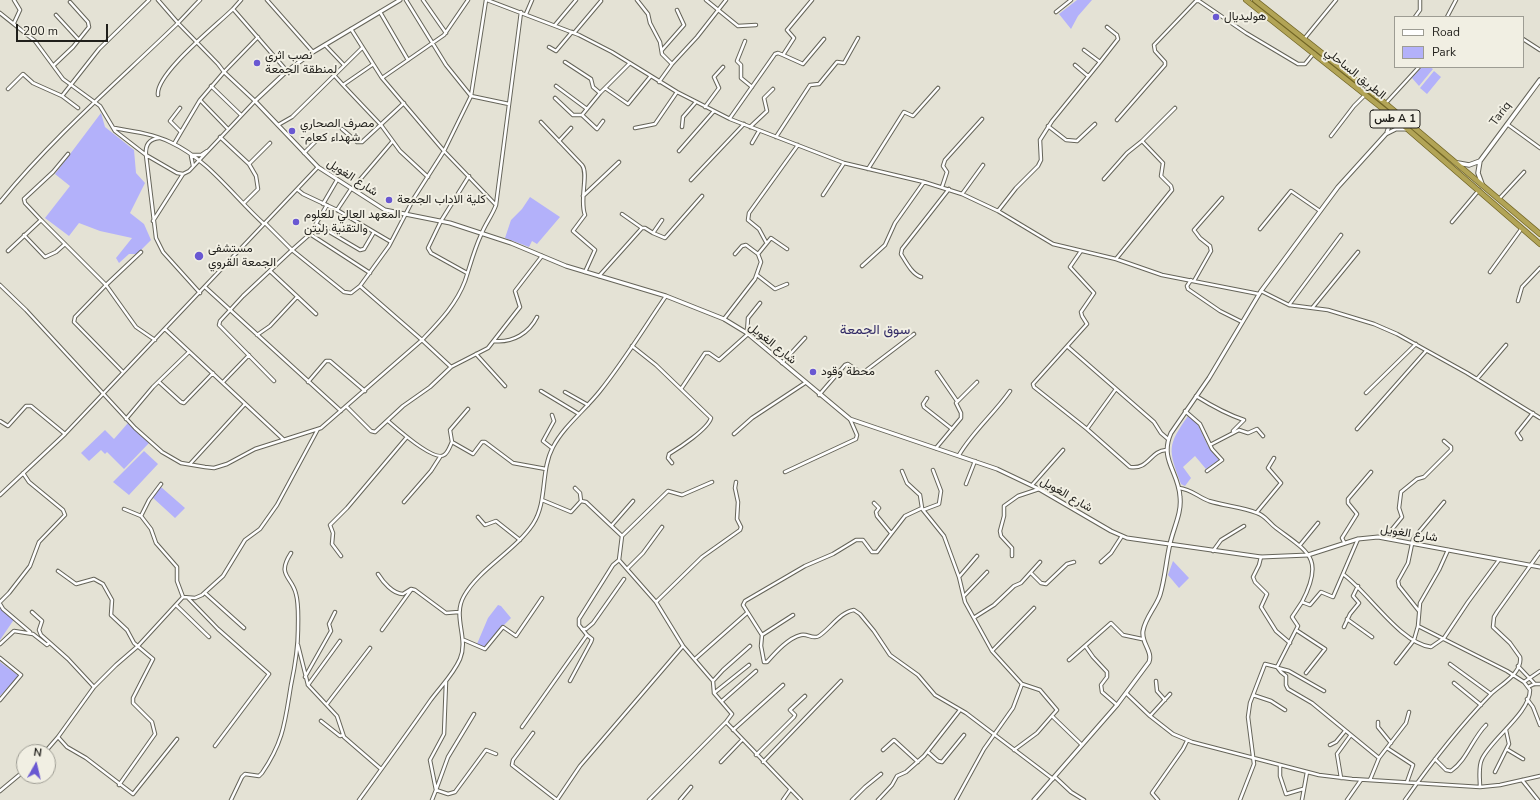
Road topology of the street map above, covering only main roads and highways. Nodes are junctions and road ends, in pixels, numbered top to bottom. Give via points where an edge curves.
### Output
1 (1246, 0) edge
2 (1255, 0) edge
3 (1540, 80) edge
4 (1455, 161) junction
5 (1480, 161) junction
6 (1482, 185) junction
7 (1540, 234) edge
8 (1540, 244) edge

1 - 8 highway, الطريق الساحلي / طس A 1 via 1408,129
2 - 4 highway, الطريق الساحلي / طس A 1
3 - 5 main road, Tariq
4 - 5 main road via 1469,165
4 - 6 highway, الطريق الساحلي / طس A 1
5 - 6 main road via 1478,173
6 - 7 highway, الطريق الساحلي / طس A 1

